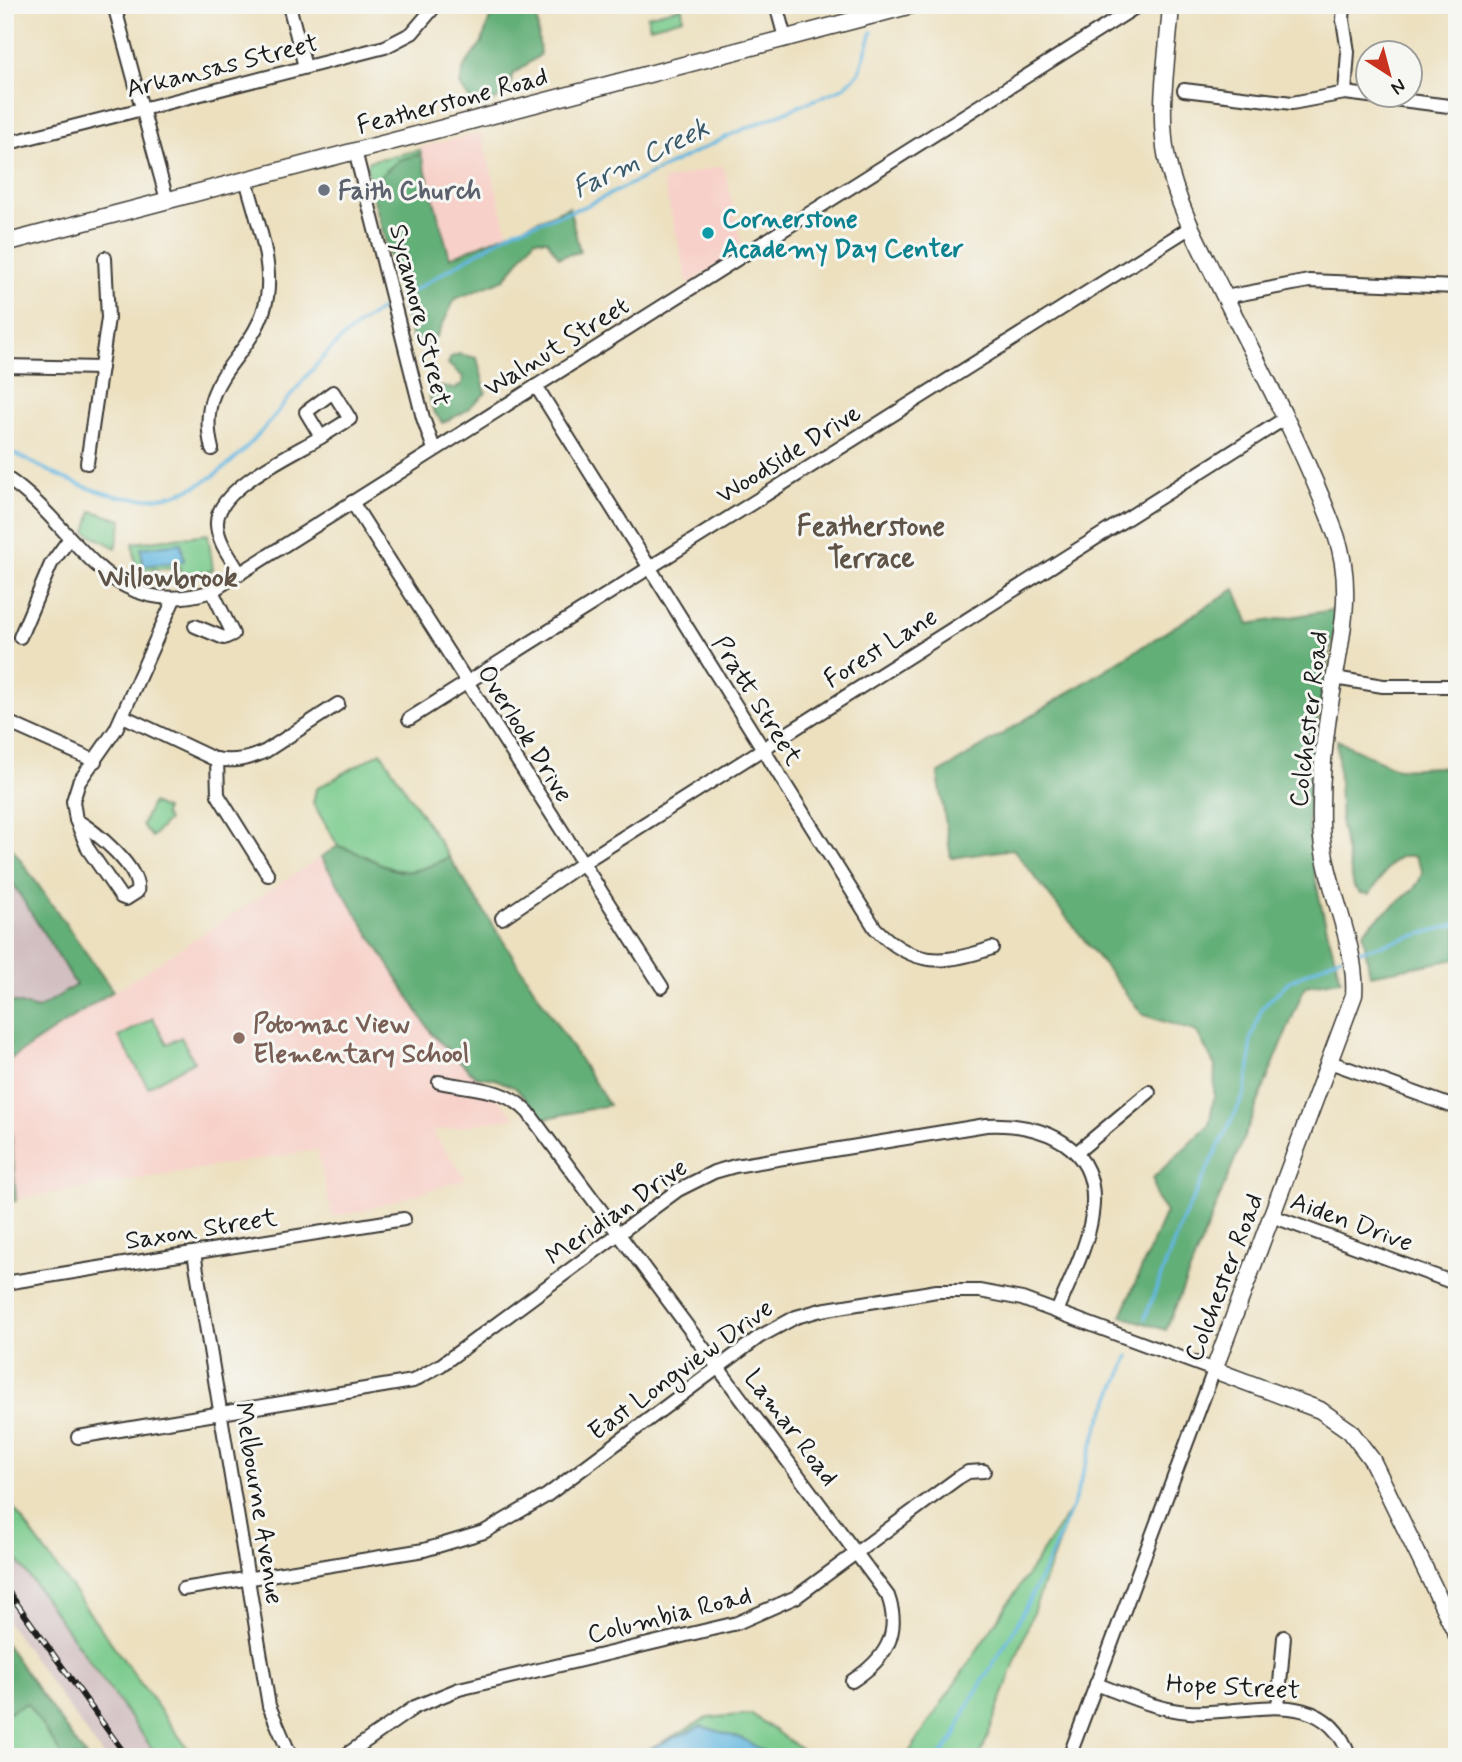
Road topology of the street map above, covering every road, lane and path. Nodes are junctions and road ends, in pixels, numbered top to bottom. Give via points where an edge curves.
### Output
1 (114, 5) edge
2 (289, 5) edge
3 (436, 5) edge
4 (776, 5) edge
5 (912, 5) edge
6 (1139, 5) edge
7 (1171, 5) edge
8 (1344, 5) edge
9 (785, 38) junction
10 (305, 67) junction
11 (1184, 90) dead end
12 (1346, 93) junction
13 (1457, 107) edge
14 (141, 109) junction
15 (5, 144) edge
16 (355, 151) junction
17 (246, 180) junction
18 (167, 200) junction
19 (1191, 227) junction
20 (5, 243) edge
21 (105, 258) dead end
22 (1457, 287) edge
23 (1225, 297) junction
24 (5, 366) edge
25 (101, 368) junction
26 (536, 386) junction
27 (1284, 419) junction
28 (321, 437) dead end
29 (212, 449) dead end
30 (435, 449) junction
31 (87, 463) dead end
32 (5, 477) edge
33 (352, 502) junction
34 (70, 538) junction
35 (649, 568) junction
36 (240, 574) junction
37 (212, 591) junction
38 (174, 599) junction
39 (195, 626) dead end
40 (20, 637) dead end
41 (1334, 678) junction
42 (467, 682) junction
43 (1457, 687) edge
44 (338, 704) dead end
45 (123, 716) junction
46 (409, 719) dead end
47 (5, 721) edge
48 (761, 749) junction
49 (216, 759) junction
50 (95, 761) junction
51 (76, 820) junction
52 (581, 864) junction
53 (268, 875) dead end
54 (502, 918) dead end
55 (992, 948) dead end
56 (662, 988) dead end
57 (1330, 1062) junction
58 (439, 1082) dead end
59 (1149, 1092) dead end
60 (1457, 1108) edge
61 (1076, 1153) junction
62 (1272, 1216) junction
63 (404, 1219) dead end
64 (619, 1234) junction
65 (194, 1252) junction
66 (5, 1283) edge
67 (1457, 1283) edge
68 (1057, 1312) junction
69 (718, 1367) junction
70 (1214, 1370) junction
71 (223, 1414) junction
72 (78, 1437) dead end
73 (984, 1471) dead end
74 (857, 1553) junction
75 (248, 1578) junction
76 (183, 1589) dead end
77 (1457, 1635) edge
78 (1284, 1637) dead end
79 (852, 1681) dead end
80 (1096, 1684) junction
81 (1278, 1707) junction
82 (291, 1757) edge
83 (343, 1757) edge
84 (1069, 1757) edge
85 (1350, 1757) edge

1 - 14 street
2 - 10 street
3 - 10 street, Arkansas Street via 419,27 394,43
4 - 9 street
5 - 9 street, Featherstone Road
6 - 26 street, Walnut Street
7 - 19 street, Colchester Road via 1164,145
8 - 12 street
9 - 16 street, Featherstone Road
10 - 14 street, Arkansas Street
11 - 12 street via 1292,103
12 - 13 street
14 - 15 street, Arkansas Street
14 - 18 street
16 - 17 street, Featherstone Road
16 - 30 street, Sycamore Street via 423,418
17 - 18 street, Featherstone Road
17 - 29 street via 268,271 267,294 258,324 209,402 207,426
18 - 20 street, Featherstone Road
19 - 23 street, Colchester Road
19 - 35 street, Woodside Drive
21 - 25 street via 109,300
22 - 23 street via 1309,281
23 - 27 street, Colchester Road
24 - 25 street
25 - 31 street
26 - 30 street, Walnut Street
26 - 35 street, Pratt Street
27 - 41 street, Colchester Road via 1342,558 1346,602
27 - 48 street, Forest Lane
28 - 36 street via 233,491 222,505 217,529
30 - 33 street, Walnut Street
32 - 34 street, Walnut Street via 37,501
33 - 36 street, Walnut Street
33 - 42 street, Overlook Drive
34 - 38 street, Walnut Street via 117,583 144,595
34 - 40 street via 51,564
35 - 42 street, Woodside Drive
35 - 48 street, Pratt Street
36 - 37 street, Walnut Street
37 - 38 street, Walnut Street
37 - 39 street via 233,634 224,638
38 - 45 street
41 - 43 street via 1383,686
41 - 57 street, Colchester Road via 1321,828 1355,981
42 - 46 street, Woodside Drive
42 - 52 street, Overlook Drive
44 - 49 street via 255,757
45 - 49 street
45 - 50 street
47 - 50 street
48 - 52 street, Forest Lane
48 - 55 street, Pratt Street via 886,939 912,955 941,961
49 - 53 street via 218,795
50 - 51 street via 75,794
51 - 51 street via 88,849 121,897 137,892 137,883 107,840
52 - 54 street, Forest Lane
52 - 56 street, Overlook Drive
57 - 60 street
57 - 62 street, Colchester Road
58 - 64 street, Lamar Road via 500,1092 520,1103
59 - 61 street
61 - 64 street, Meridian Drive via 1044,1131 1004,1124 735,1166 687,1185
61 - 68 street, Meridian Drive via 1091,1185 1093,1213
62 - 67 street, Aiden Drive
62 - 70 street, Colchester Road
63 - 65 street, Saxon Street
64 - 69 street, Lamar Road
64 - 71 street, Meridian Drive via 441,1366 413,1381
65 - 66 street, Saxon Street
65 - 71 street, Melbourne Avenue
68 - 69 street, East Longview Drive via 1003,1294 956,1290 821,1310 774,1327
68 - 70 street, East Longview Drive
69 - 74 street, Lamar Road
69 - 75 street, East Longview Drive via 546,1496 484,1532 424,1550
70 - 77 street, East Longview Drive via 1320,1409 1350,1430 1372,1460
70 - 80 street, Colchester Road
71 - 72 street, Meridian Drive
71 - 75 street, Melbourne Avenue
73 - 74 street, Columbia Road via 958,1478
74 - 79 street, Lamar Road via 888,1596 894,1619 886,1650
74 - 83 street, Columbia Road via 796,1597 759,1616 459,1689 415,1707
75 - 76 street, East Longview Drive
75 - 82 street, Melbourne Avenue via 269,1706
78 - 81 street
80 - 81 street, Hope Street via 1152,1705 1189,1712
80 - 84 street, Colchester Road
81 - 85 street, Hope Street via 1318,1716 1337,1732

